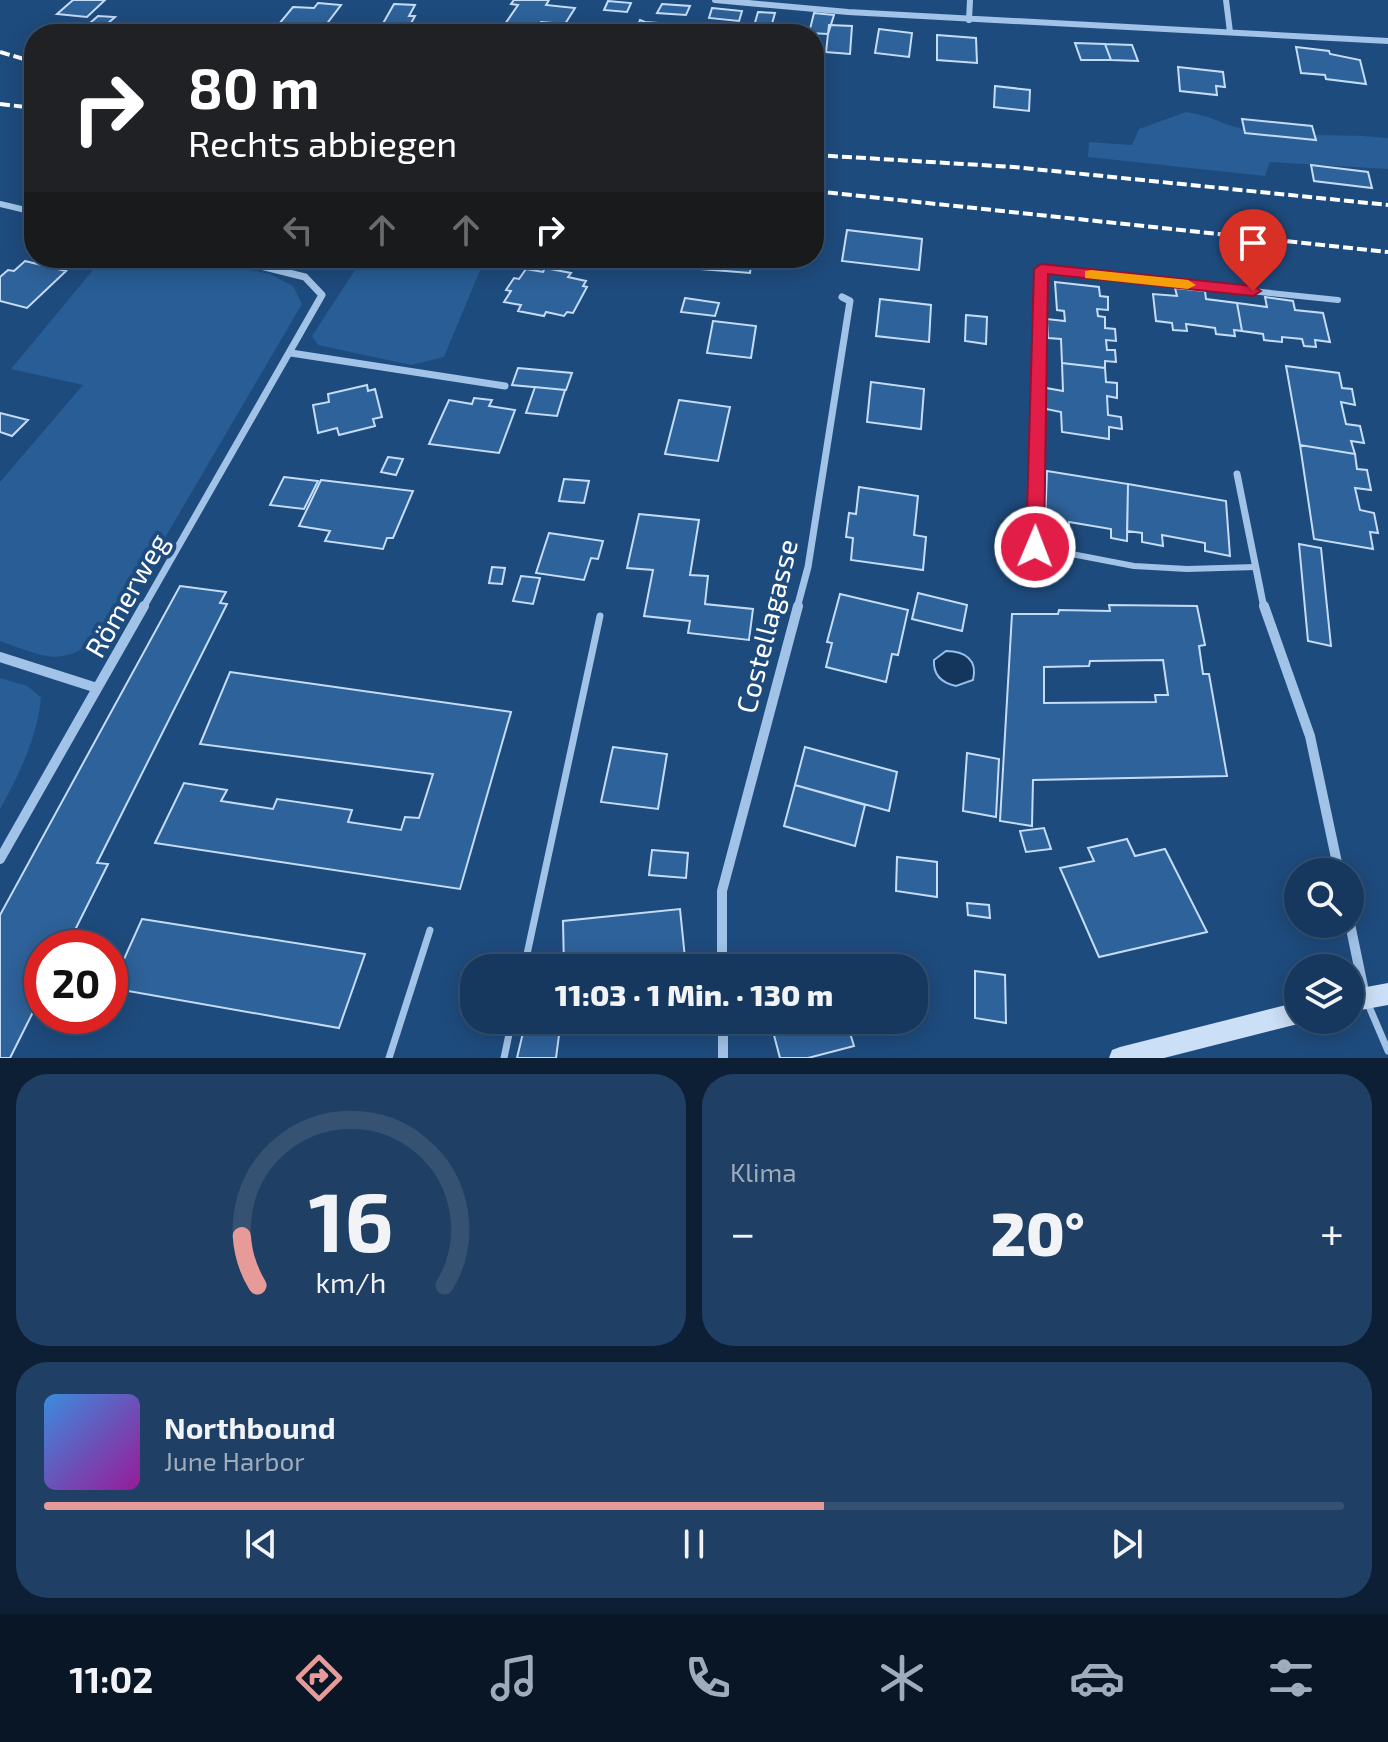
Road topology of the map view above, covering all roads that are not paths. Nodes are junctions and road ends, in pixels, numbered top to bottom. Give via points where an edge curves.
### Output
1 (715, 0) edge
2 (851, 0) edge
3 (970, 0) edge
4 (1226, 0) edge
5 (848, 12) junction
6 (969, 20) junction
7 (1230, 32) junction
8 (1388, 41) edge
9 (0, 204) edge
10 (24, 210) edge
11 (269, 268) edge
12 (842, 297) dead end
13 (1338, 300) dead end
14 (291, 353) junction
15 (505, 386) dead end
16 (1237, 474) dead end
17 (1256, 567) junction
18 (600, 616) dead end
19 (0, 657) edge
20 (97, 688) junction
21 (1336, 858) edge
22 (0, 859) edge
23 (430, 930) dead end
24 (527, 954) edge
25 (722, 954) edge
26 (1388, 994) edge
27 (1364, 998) edge
28 (1364, 1009) edge
29 (1284, 1017) edge
30 (509, 1034) edge
31 (723, 1034) edge
32 (1388, 1051) edge
33 (389, 1058) edge
34 (504, 1058) edge
35 (723, 1058) edge
36 (1120, 1058) edge

1 - 5 street
2 - 5 street
3 - 6 street
4 - 7 street
5 - 6 street
6 - 7 street
7 - 8 street
9 - 10 street
11 - 14 street, Römerweg via 305,277 322,295
12 - 25 street, Costellagasse via 850,301 808,567 722,891
13 - 17 lane via 1041,269 1035,547 1134,566
14 - 15 street
14 - 20 street, Römerweg
16 - 17 street
17 - 21 street via 1262,601 1310,736
18 - 24 lane
19 - 20 street
20 - 22 street, Römerweg
23 - 33 lane
26 - 27 main road
28 - 32 lane
29 - 36 main road
30 - 34 lane
31 - 35 street

